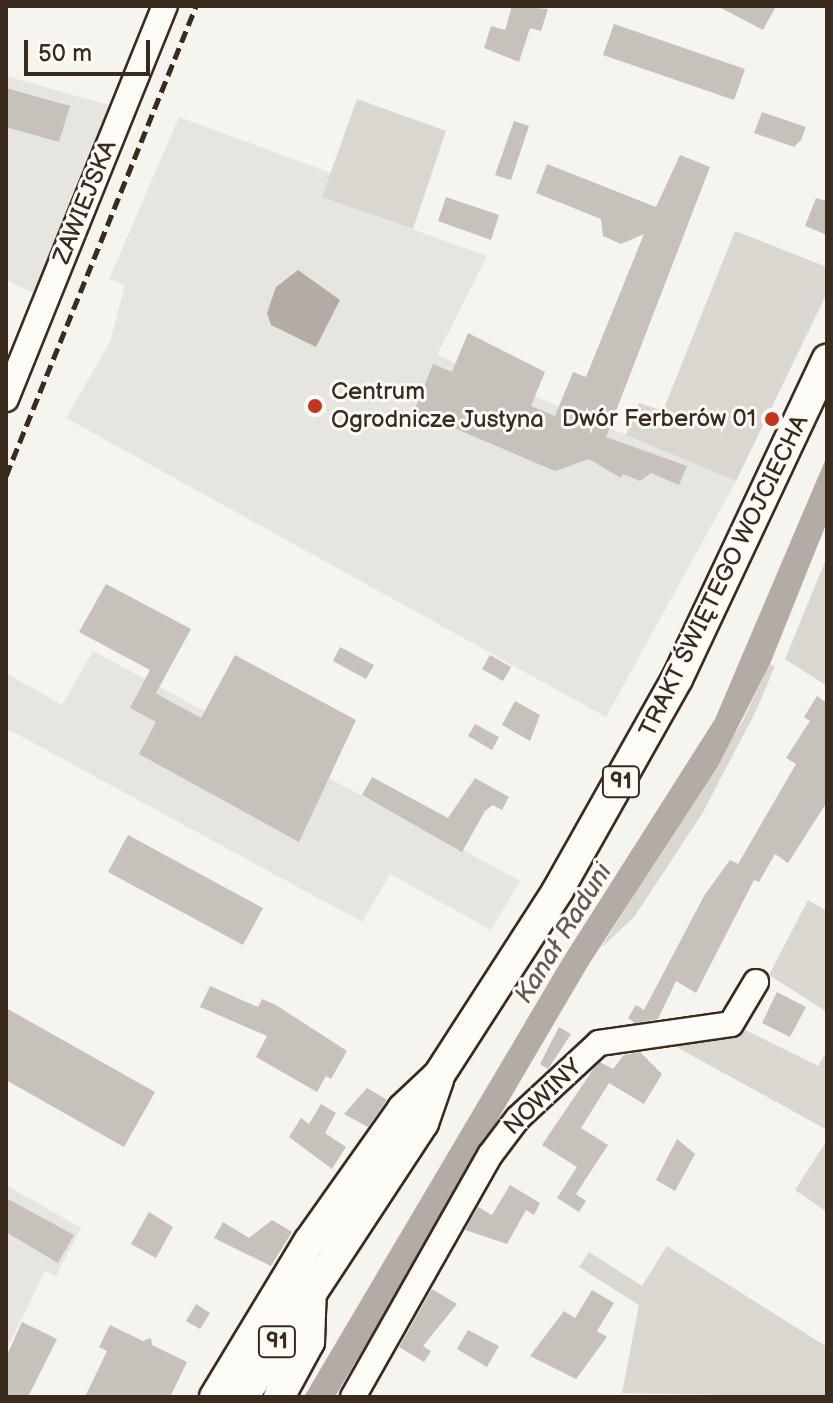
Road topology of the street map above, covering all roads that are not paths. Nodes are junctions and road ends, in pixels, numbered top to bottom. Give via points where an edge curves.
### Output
1 (165, 6) edge
2 (827, 360) edge
3 (6, 399) edge
4 (756, 982) dead end
5 (439, 1075) junction
6 (309, 1242) junction
7 (312, 1288) junction
8 (215, 1397) edge
9 (243, 1397) edge
10 (279, 1397) edge
11 (353, 1397) edge

1 - 3 street, ZAWIEJSKA
2 - 5 main road, TRAKT ŚWIĘTEGO WOJCIECHA / 91 via 648,733 504,980
4 - 11 street, NOWINY via 731,1024 599,1043 518,1118 490,1155
5 - 6 main road, TRAKT ŚWIĘTEGO WOJCIECHA / 91 via 403,1109
5 - 7 main road, TRAKT ŚWIĘTEGO WOJCIECHA / 91 via 423,1123
6 - 7 main road
6 - 8 main road, TRAKT ŚWIĘTEGO WOJCIECHA / 91
7 - 9 main road, TRAKT ŚWIĘTEGO WOJCIECHA / 91
7 - 10 main road via 309,1342

